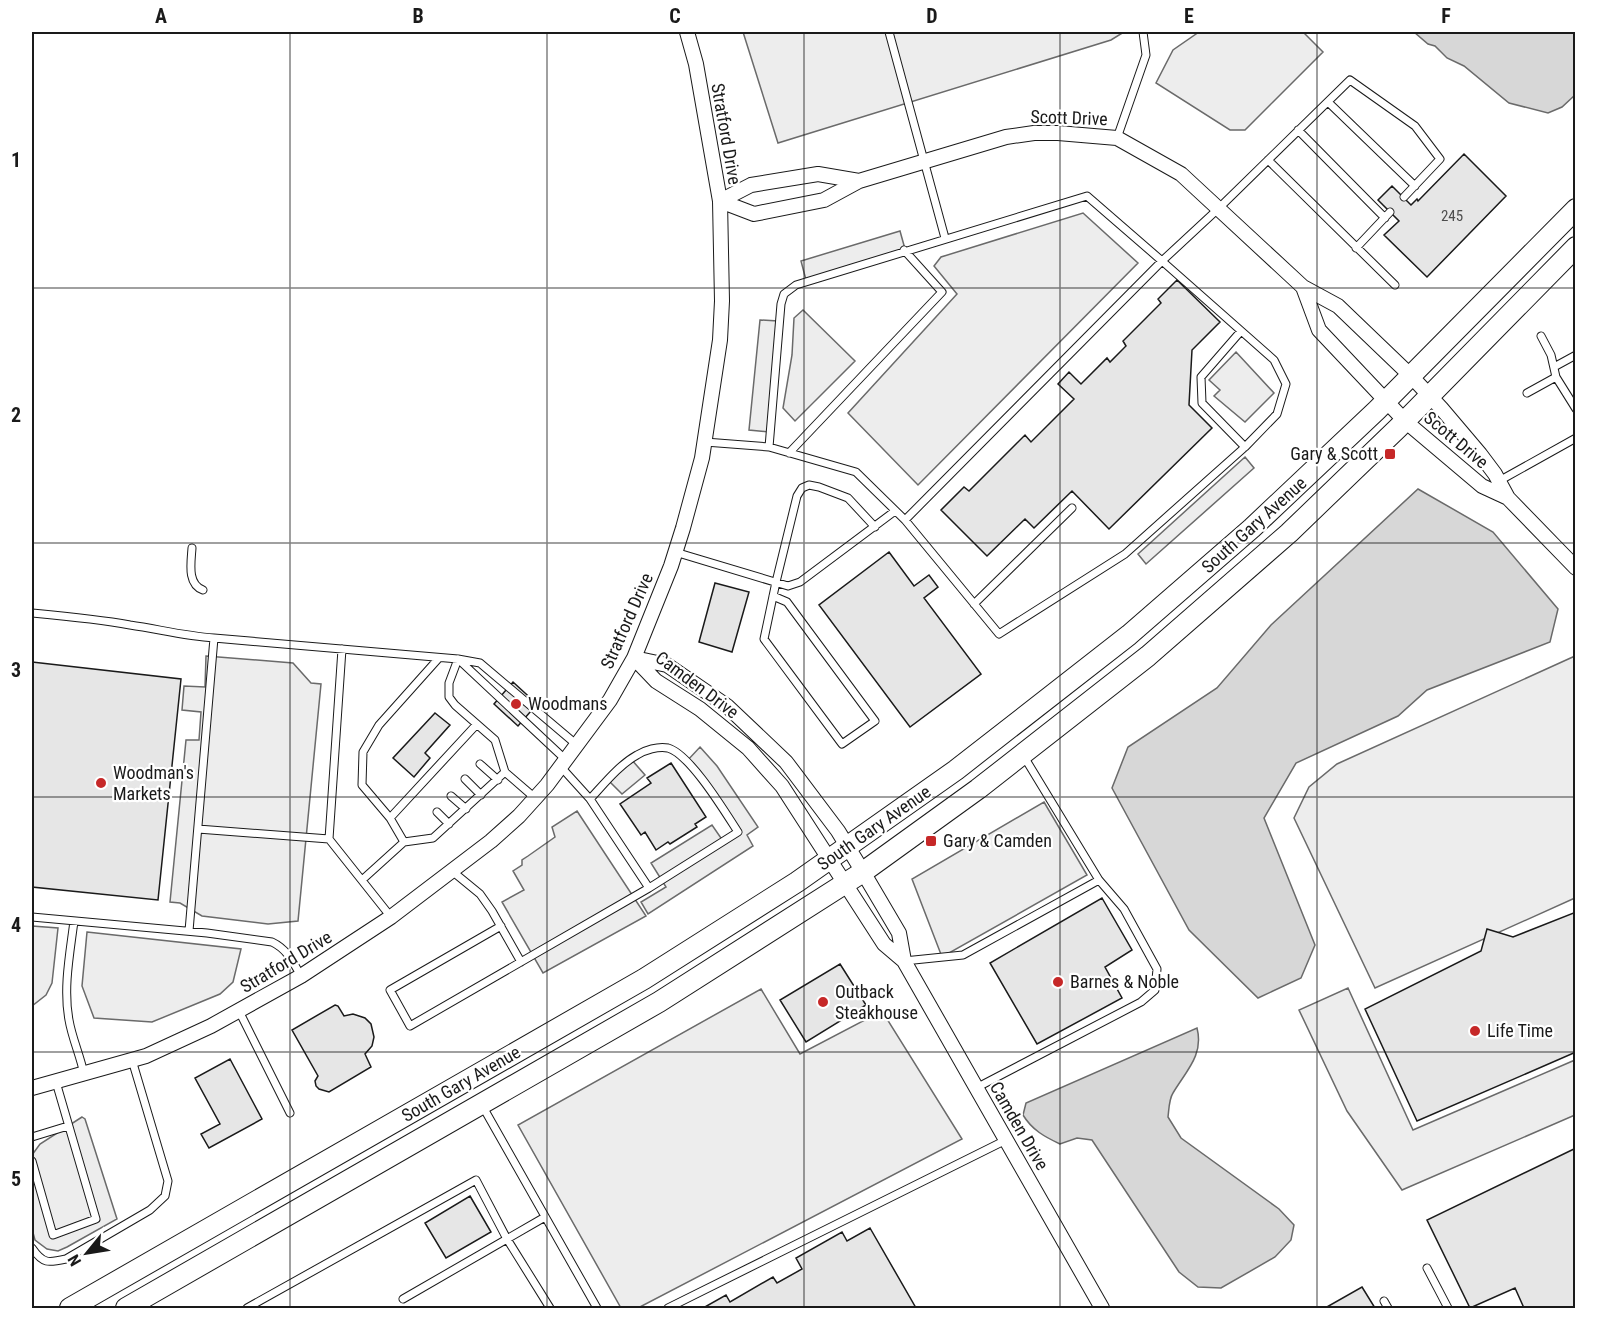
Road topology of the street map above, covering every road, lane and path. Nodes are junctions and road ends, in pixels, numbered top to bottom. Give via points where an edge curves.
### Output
1 (687, 32) edge
2 (889, 32) edge
3 (1143, 32) edge
4 (1328, 102) junction
5 (1298, 130) junction
6 (1117, 138) junction
7 (1268, 159) junction
8 (924, 161) junction
9 (859, 181) junction
10 (1415, 186) junction
11 (1404, 197) dead end
12 (720, 201) junction
13 (1218, 209) junction
14 (1575, 209) edge
15 (945, 238) junction
16 (1575, 247) edge
17 (1356, 248) junction
18 (904, 250) junction
19 (1162, 261) junction
20 (1395, 285) dead end
21 (1303, 287) junction
22 (1242, 331) junction
23 (1541, 336) dead end
24 (1575, 355) edge
25 (1554, 366) junction
26 (1411, 376) junction
27 (1556, 377) junction
28 (1527, 393) dead end
29 (1429, 396) junction
30 (1386, 401) junction
31 (1575, 409) edge
32 (1405, 421) junction
33 (1575, 438) edge
34 (705, 442) junction
35 (769, 447) junction
36 (1245, 447) junction
37 (789, 453) junction
38 (1498, 481) junction
39 (1508, 498) junction
40 (1072, 508) dead end
41 (896, 511) junction
42 (905, 520) junction
43 (875, 526) junction
44 (192, 548) dead end
45 (675, 552) junction
46 (1575, 568) edge
47 (776, 582) junction
48 (203, 590) dead end
49 (773, 597) junction
50 (974, 604) junction
51 (32, 613) edge
52 (214, 638) junction
53 (342, 649) junction
54 (634, 658) junction
55 (438, 659) junction
56 (458, 659) junction
57 (477, 724) junction
58 (458, 745) junction
59 (577, 745) junction
60 (465, 751) dead end
61 (1023, 755) junction
62 (444, 760) junction
63 (480, 764) dead end
64 (563, 764) junction
65 (451, 767) dead end
66 (506, 772) junction
67 (428, 777) junction
68 (465, 780) dead end
69 (498, 780) junction
70 (436, 783) dead end
71 (414, 792) junction
72 (481, 795) junction
73 (451, 796) dead end
74 (535, 798) junction
75 (422, 799) dead end
76 (590, 800) junction
77 (466, 809) junction
78 (437, 812) dead end
79 (390, 818) junction
80 (449, 824) junction
81 (198, 829) junction
82 (329, 839) junction
83 (404, 842) junction
84 (848, 848) junction
85 (830, 860) junction
86 (452, 872) junction
87 (863, 872) junction
88 (362, 880) junction
89 (1099, 880) junction
90 (845, 884) junction
91 (649, 888) junction
92 (32, 917) edge
93 (391, 917) junction
94 (74, 921) junction
95 (501, 926) junction
96 (189, 931) junction
97 (904, 961) junction
98 (521, 962) junction
99 (301, 976) junction
100 (239, 1011) junction
101 (132, 1060) junction
102 (84, 1074) junction
103 (56, 1082) junction
104 (32, 1088) edge
105 (976, 1088) junction
106 (481, 1105) junction
107 (290, 1113) dead end
108 (68, 1126) junction
109 (32, 1137) edge
110 (1006, 1140) junction
111 (32, 1161) edge
112 (545, 1217) junction
113 (507, 1239) junction
114 (32, 1248) edge
115 (1427, 1268) dead end
116 (403, 1299) dead end
117 (1384, 1301) dead end
118 (70, 1308) edge
119 (126, 1308) edge
120 (247, 1308) edge
121 (550, 1308) edge
122 (597, 1308) edge
123 (668, 1308) edge
124 (1102, 1308) edge
125 (1388, 1308) edge
126 (1448, 1308) edge

1 - 12 street, Stratford Drive
2 - 8 lane
3 - 6 lane via 1146,55
4 - 5 lane
4 - 10 lane
4 - 10 lane via 1350,80 1415,126 1440,159
5 - 7 lane
5 - 17 lane via 1387,215
6 - 8 street, Scott Drive via 1034,133 1006,137
6 - 13 street, Scott Drive via 1181,174
7 - 13 lane
7 - 17 lane
8 - 9 street, Scott Drive
8 - 15 lane
9 - 12 street, Scott Drive via 818,174 751,185
9 - 12 street, Scott Drive via 824,200 754,214
10 - 11 lane
12 - 34 street, Stratford Drive via 720,340
13 - 19 lane
13 - 21 street, Scott Drive
14 - 26 main road, South Gary Avenue
15 - 18 lane
15 - 19 lane via 1087,196
16 - 29 main road, South Gary Avenue
17 - 20 lane
18 - 35 lane via 796,285 784,294
18 - 37 lane via 942,292
19 - 22 lane
19 - 42 lane
21 - 26 street, Scott Drive via 1338,306
21 - 30 street, Scott Drive via 1319,330
22 - 36 lane via 1274,360 1286,384 1277,414
22 - 36 lane via 1200,377 1202,403
23 - 25 lane
24 - 25 lane
25 - 27 lane
26 - 29 street, Scott Drive
26 - 30 main road, South Gary Avenue
27 - 28 lane
27 - 31 lane
29 - 32 main road, South Gary Avenue
29 - 38 street, Scott Drive via 1480,454
30 - 32 street, Scott Drive
30 - 84 main road, South Gary Avenue via 1252,528 1128,635 994,742
32 - 39 street, Scott Drive via 1482,486
32 - 61 main road, South Gary Avenue via 1232,584
33 - 38 lane
34 - 35 lane
34 - 45 street, Stratford Drive
35 - 37 lane
36 - 50 lane via 1125,554 999,634
37 - 41 lane via 856,472
38 - 39 street, Scott Drive
39 - 46 street, Scott Drive
40 - 50 lane
41 - 42 lane
41 - 43 lane
42 - 50 lane
43 - 47 lane via 800,582 788,586
43 - 47 lane via 848,498 819,487 802,488
44 - 48 lane via 193,580
45 - 47 lane
45 - 54 street, Stratford Drive
47 - 49 lane
49 - 49 lane via 764,639 842,744 875,720 787,602
51 - 52 lane
52 - 53 lane
52 - 81 lane
53 - 55 lane
53 - 82 lane
54 - 59 street, Stratford Drive
54 - 84 street, Camden Drive via 667,665 727,705 786,762
54 - 85 street, Camden Drive via 656,681 700,709 748,748 782,786
55 - 56 lane
55 - 79 lane via 379,725 363,752 362,785
56 - 57 lane via 448,683 449,697
56 - 59 lane via 480,663
56 - 64 lane
57 - 58 lane
57 - 66 lane via 495,740
58 - 60 lane
58 - 62 lane
59 - 64 street, Stratford Drive
61 - 87 main road, South Gary Avenue
61 - 89 lane
62 - 65 lane
62 - 67 lane
63 - 69 lane
64 - 74 street, Stratford Drive
64 - 76 lane
66 - 69 lane
66 - 74 lane
67 - 70 lane
67 - 71 lane
68 - 72 lane
69 - 72 lane
71 - 75 lane
71 - 79 lane
72 - 77 lane
73 - 77 lane
74 - 86 street, Stratford Drive via 491,842
76 - 91 lane
76 - 91 lane via 639,754 669,748 702,779 738,832
77 - 80 lane
78 - 80 lane
79 - 83 lane
80 - 83 lane via 433,838
81 - 82 lane
81 - 96 lane
82 - 88 lane
83 - 88 lane
84 - 85 main road, South Gary Avenue
84 - 87 street, Camden Drive
85 - 90 street, Camden Drive
85 - 118 main road, South Gary Avenue via 644,979
86 - 93 street, Stratford Drive
86 - 95 lane via 480,894
87 - 90 main road, South Gary Avenue
87 - 97 street, Camden Drive via 899,933
88 - 93 lane
89 - 97 lane via 963,955
89 - 105 lane via 1124,909 1157,969 1155,990 1141,1002
90 - 97 street, Camden Drive via 884,944
90 - 106 main road, South Gary Avenue via 668,997
91 - 98 lane
92 - 94 lane
93 - 99 street, Stratford Drive
94 - 96 lane
94 - 102 lane via 66,990 69,1020
95 - 98 lane
95 - 98 lane via 390,990 410,1026
96 - 99 lane via 282,946
97 - 105 street, Camden Drive
99 - 100 street, Stratford Drive
100 - 101 street, Stratford Drive
100 - 107 lane
101 - 102 street, Stratford Drive
101 - 114 lane via 168,1181 165,1196 150,1210 66,1259 51,1263 39,1259
102 - 103 street, Stratford Drive
103 - 104 street, Stratford Drive
103 - 108 lane
105 - 110 street, Camden Drive
106 - 112 lane
106 - 119 main road, South Gary Avenue
108 - 109 lane
108 - 111 lane via 96,1219 53,1235
110 - 123 lane
110 - 124 street, Camden Drive
112 - 113 lane
112 - 122 lane
113 - 116 lane
113 - 120 lane via 476,1180
113 - 121 lane
115 - 126 lane
117 - 125 lane

